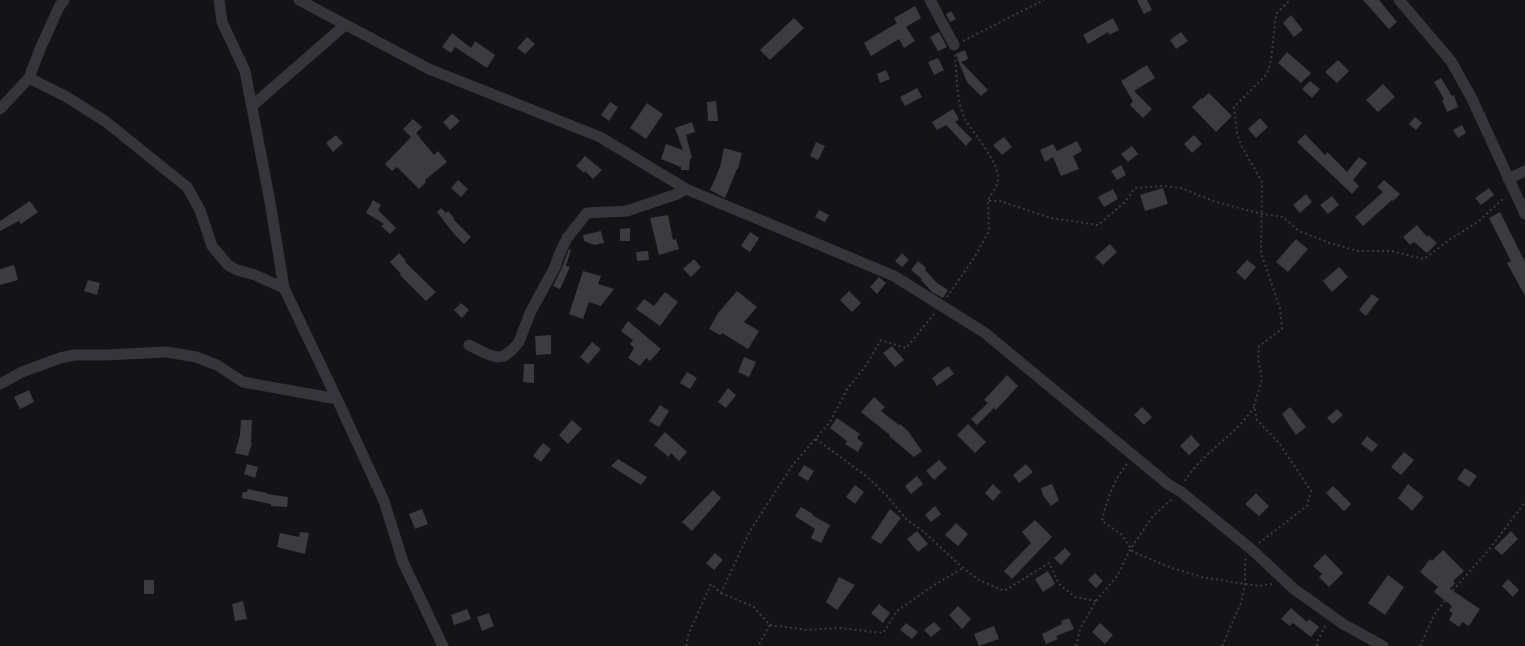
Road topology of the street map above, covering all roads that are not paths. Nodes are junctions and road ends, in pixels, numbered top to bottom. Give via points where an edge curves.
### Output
1 (64, 0) edge
2 (219, 0) edge
3 (299, 0) edge
4 (930, 0) edge
5 (1399, 0) edge
6 (345, 25) junction
7 (954, 45) road end
8 (29, 78) junction
9 (252, 106) junction
10 (1, 107) edge
11 (1525, 171) edge
12 (1508, 179) junction
13 (686, 189) junction
14 (1525, 214) edge
15 (284, 288) junction
16 (469, 345) dead end
17 (0, 384) edge
18 (337, 399) junction
19 (443, 646) edge
20 (1383, 646) edge

1 - 8 street
2 - 9 street via 222,22 245,71
3 - 6 street
4 - 7 street
5 - 12 street via 1451,61 1472,99
6 - 9 street
6 - 13 street via 429,69 600,137
8 - 10 street
8 - 15 street via 65,96 105,121 186,186 200,210 212,246 228,265
9 - 15 street
11 - 12 street
12 - 14 street
13 - 16 street via 627,210 587,213 567,238 530,313 519,342 512,350 504,356 497,356
13 - 20 street via 894,276 984,333 1251,549 1287,582 1343,624
15 - 18 street
17 - 18 street via 22,372 74,355 167,352 196,357 217,365 243,382
18 - 19 street via 384,501 403,562

